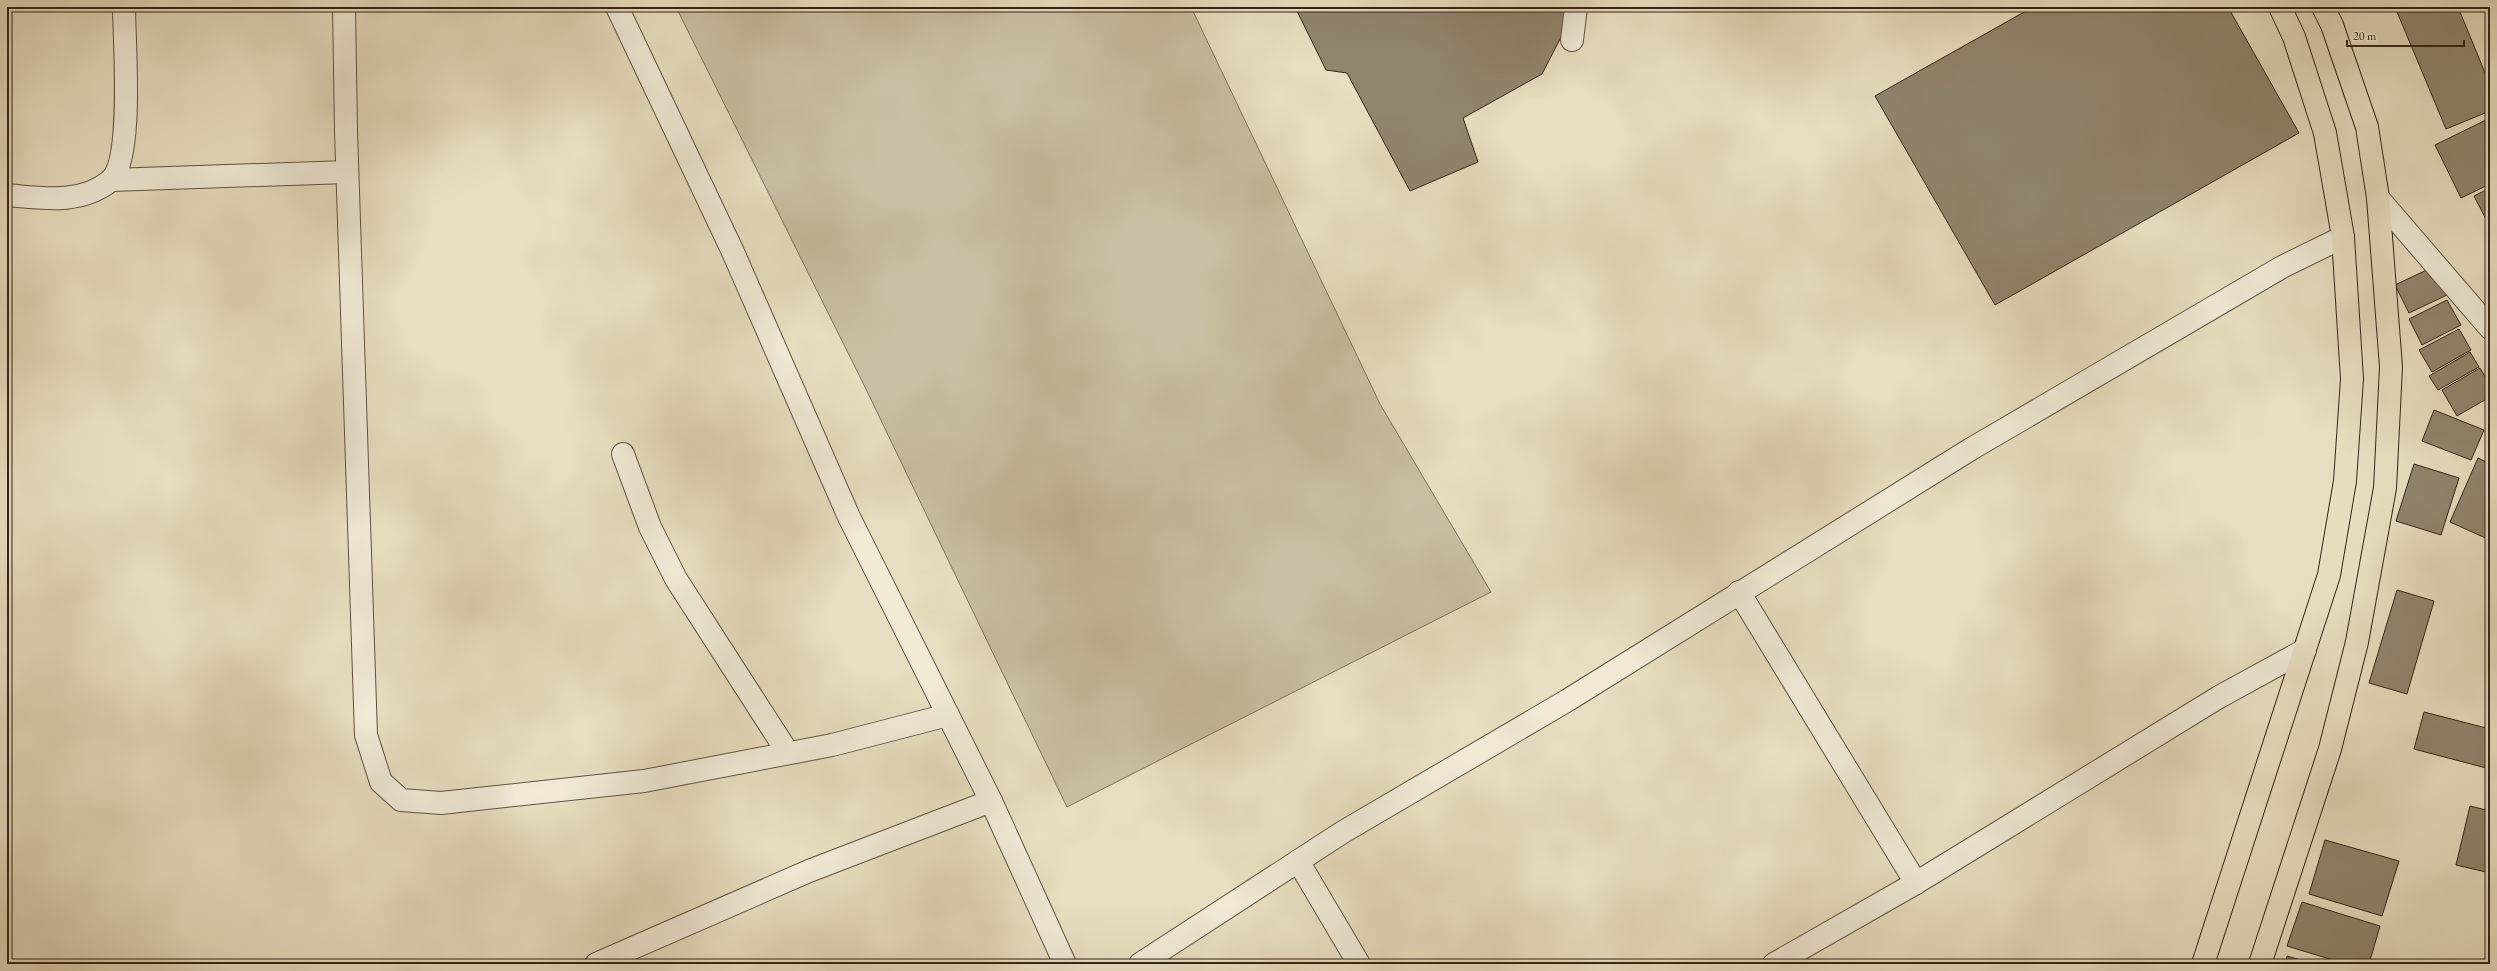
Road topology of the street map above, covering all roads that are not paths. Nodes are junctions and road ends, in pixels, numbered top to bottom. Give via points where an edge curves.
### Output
1 (124, 7) edge
2 (344, 7) edge
3 (617, 7) edge
4 (1576, 7) edge
5 (2280, 7) edge
6 (2323, 7) edge
7 (1572, 40) dead end
8 (347, 172) junction
9 (111, 180) junction
10 (7, 195) edge
11 (2378, 198) junction
12 (2343, 237) junction
13 (2488, 328) edge
14 (623, 454) dead end
15 (1739, 592) junction
16 (2305, 650) junction
17 (948, 715) junction
18 (788, 753) junction
19 (991, 801) junction
20 (1298, 861) junction
21 (1916, 883) junction
22 (1798, 956) edge
23 (596, 964) edge
24 (1065, 964) edge
25 (1140, 964) edge
26 (1359, 964) edge
27 (1774, 964) edge
28 (2204, 964) edge
29 (2260, 964) edge

1 - 9 street via 126,131 121,156
2 - 8 street
3 - 17 street via 733,252 849,517
4 - 7 street
5 - 12 highway via 2294,37 2325,133
6 - 11 highway via 2332,25 2367,128
8 - 9 street
8 - 18 street via 366,735 380,782 401,800 441,803 644,781
9 - 10 street via 75,197 54,199
11 - 13 street
11 - 29 highway via 2391,367 2386,488 2357,642 2330,749
12 - 15 street via 2282,266 1971,449
12 - 16 highway via 2352,379 2346,481 2329,575
14 - 18 street via 650,527 676,579
15 - 20 street via 1568,700
15 - 21 street
16 - 21 street via 2219,697
16 - 28 highway
17 - 18 street via 832,745
17 - 19 street
19 - 23 street via 809,871
19 - 24 street
20 - 25 street
20 - 26 street
21 - 22 street
22 - 27 street

